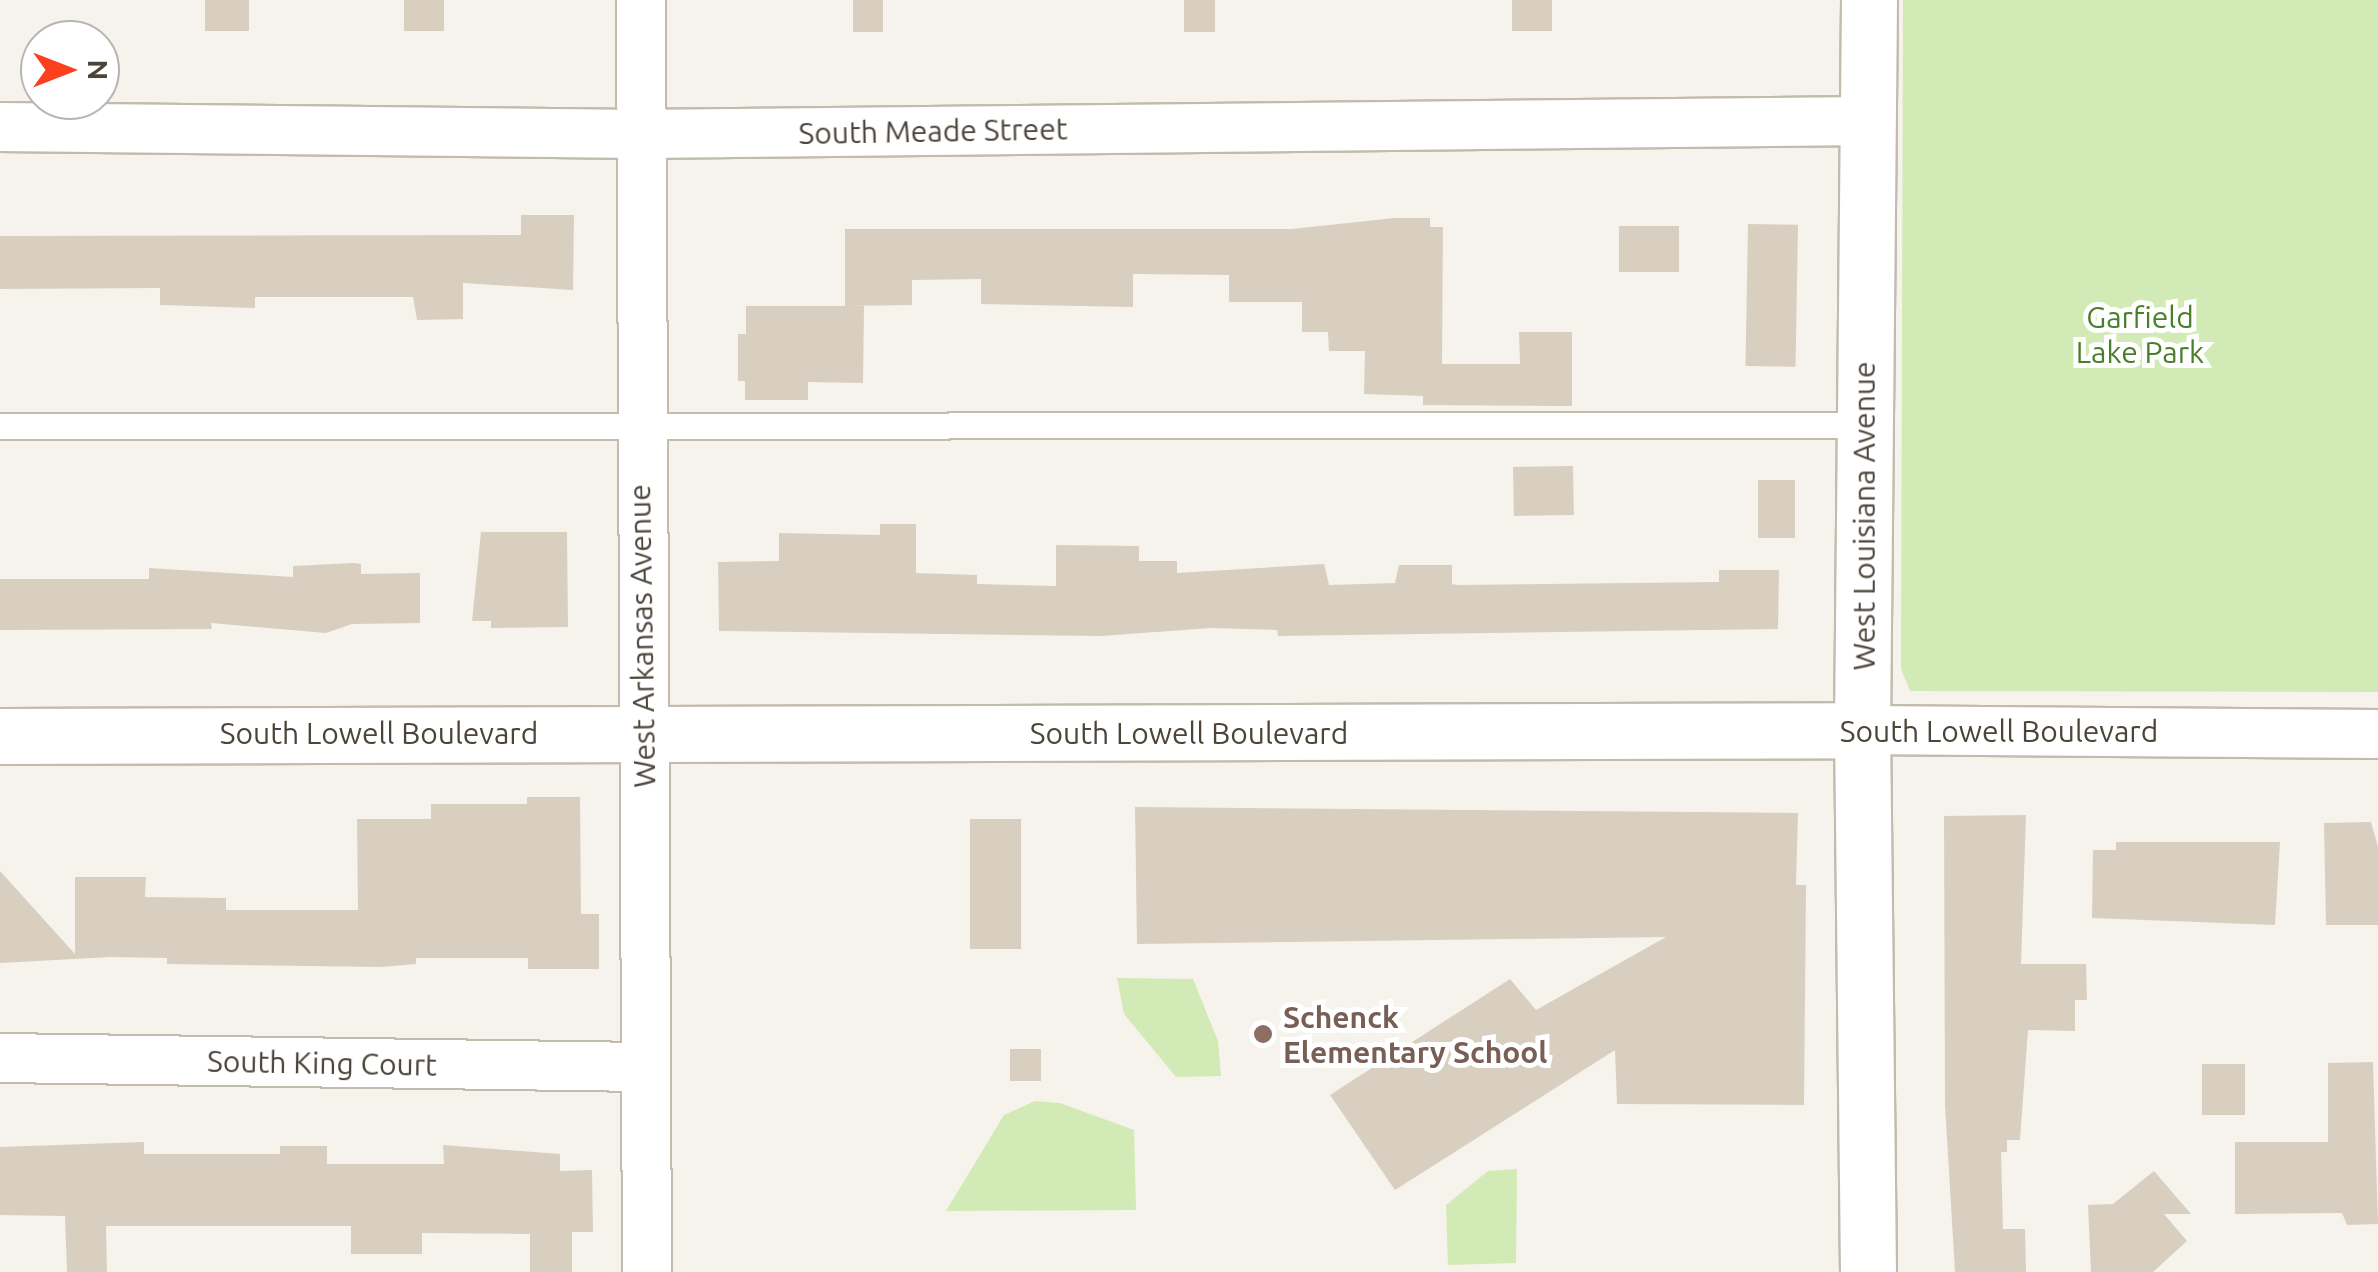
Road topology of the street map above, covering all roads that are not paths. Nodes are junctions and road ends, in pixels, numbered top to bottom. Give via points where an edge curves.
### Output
1 (641, 0) edge
2 (1868, 0) edge
3 (1867, 121) junction
4 (0, 127) edge
5 (641, 134) junction
6 (1864, 425) junction
7 (0, 426) edge
8 (638, 431) junction
9 (1862, 730) junction
10 (644, 734) junction
11 (2378, 734) edge
12 (0, 736) edge
13 (0, 1058) edge
14 (645, 1068) junction
15 (647, 1272) edge
16 (1868, 1272) edge

1 - 5 street, West Arkansas Avenue
2 - 3 street, West Louisiana Avenue
3 - 5 street, South Meade Street
3 - 6 street, West Louisiana Avenue
4 - 5 street, South Meade Street
5 - 8 street, West Arkansas Avenue
6 - 8 lane
6 - 9 street, West Louisiana Avenue
7 - 8 lane
8 - 10 street, West Arkansas Avenue
9 - 10 street, South Lowell Boulevard
9 - 11 street, South Lowell Boulevard
9 - 16 street, West Louisiana Avenue
10 - 12 street, South Lowell Boulevard
10 - 14 street, West Arkansas Avenue
13 - 14 street, South King Court
14 - 15 street, West Arkansas Avenue

